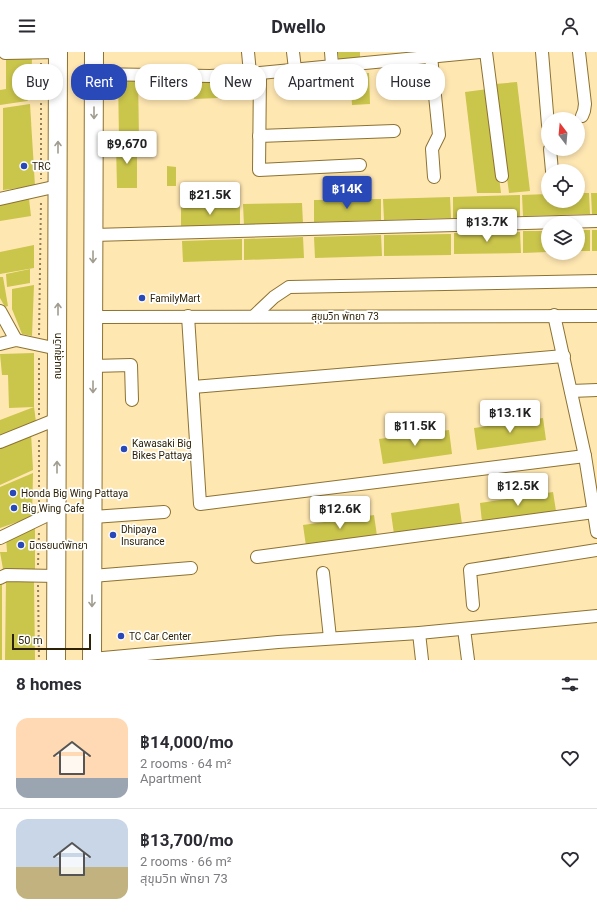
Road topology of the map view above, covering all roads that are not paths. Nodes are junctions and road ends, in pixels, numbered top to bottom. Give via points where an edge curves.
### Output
1 (58, 52) edge
2 (94, 52) edge
3 (248, 52) edge
4 (293, 52) edge
5 (331, 52) edge
6 (480, 52) edge
7 (486, 52) edge
8 (542, 52) edge
9 (578, 52) edge
10 (5, 54) dead end
11 (380, 56) edge
12 (431, 56) junction
13 (94, 64) edge
14 (252, 64) edge
15 (294, 64) edge
16 (332, 64) edge
17 (337, 64) edge
18 (127, 75) edge
19 (210, 76) edge
20 (94, 100) edge
21 (257, 100) edge
22 (547, 112) edge
23 (584, 112) edge
24 (394, 131) dead end
25 (259, 136) junction
26 (360, 165) dead end
27 (502, 176) dead end
28 (434, 177) dead end
29 (58, 186) junction
30 (0, 199) edge
31 (597, 222) edge
32 (93, 235) junction
33 (597, 281) edge
34 (0, 311) edge
35 (188, 316) junction
36 (254, 316) junction
37 (554, 316) junction
38 (597, 316) edge
39 (93, 317) junction
40 (16, 340) junction
41 (0, 344) edge
42 (58, 349) junction
43 (564, 356) junction
44 (93, 366) junction
45 (193, 387) junction
46 (597, 390) edge
47 (571, 391) junction
48 (132, 400) dead end
49 (57, 419) junction
50 (0, 442) edge
51 (585, 456) junction
52 (593, 484) edge
53 (56, 511) junction
54 (164, 512) dead end
55 (594, 512) junction
56 (93, 517) junction
57 (597, 532) edge
58 (0, 538) edge
59 (597, 550) edge
60 (257, 557) dead end
61 (191, 568) dead end
62 (324, 573) dead end
63 (56, 576) junction
64 (92, 576) junction
65 (0, 578) edge
66 (473, 605) dead end
67 (597, 616) edge
68 (464, 629) junction
69 (420, 633) junction
70 (330, 638) junction
71 (56, 660) edge
72 (92, 660) edge
73 (422, 660) edge
74 (468, 660) edge

1 - 10 street
29 -> 1 highway, ถนนสุขุมวิท
2 - 13 highway
3 - 14 street
4 - 15 street
5 - 16 street
6 - 12 street
7 - 27 street
8 - 22 street
9 - 23 street via 585,104
11 - 12 street
11 - 17 street
12 - 28 street via 439,135 432,149
18 - 19 street
20 -> 32 highway
21 - 25 street
24 - 25 street
25 - 26 street via 259,170
29 - 30 street
42 -> 29 highway, ถนนสุขุมวิท
31 - 32 street
32 -> 39 highway
33 - 36 street via 289,287
34 - 40 street
35 - 36 street, สุขุมวิท พัทยา 73
35 - 39 street, สุขุมวิท พัทยา 73
35 - 45 street
36 - 37 street, สุขุมวิท พัทยา 73
37 - 38 street, สุขุมวิท พัทยา 73
37 - 43 street
39 - 44 highway
40 - 41 street
40 - 42 street
42 - 49 highway, ถนนสุขุมวิท
43 - 45 street
43 - 47 street
44 - 48 street via 131,365
44 -> 56 highway
45 - 51 street via 200,504
46 - 47 street
47 - 51 street
49 - 50 street
53 -> 49 highway, ถนนสุขุมวิท
51 - 52 street
52 - 55 street
53 - 58 street
53 - 63 highway, ถนนสุขุมวิท
54 - 56 street
55 - 57 street
55 - 60 street
56 - 64 highway
59 - 66 street via 470,570
61 - 64 street
62 - 70 street
63 - 65 street via 6,575
63 - 71 highway, ถนนสุขุมวิท
64 -> 72 highway
67 - 68 street
68 - 69 street
68 - 74 street
69 - 70 street
69 - 73 street
70 - 72 street

